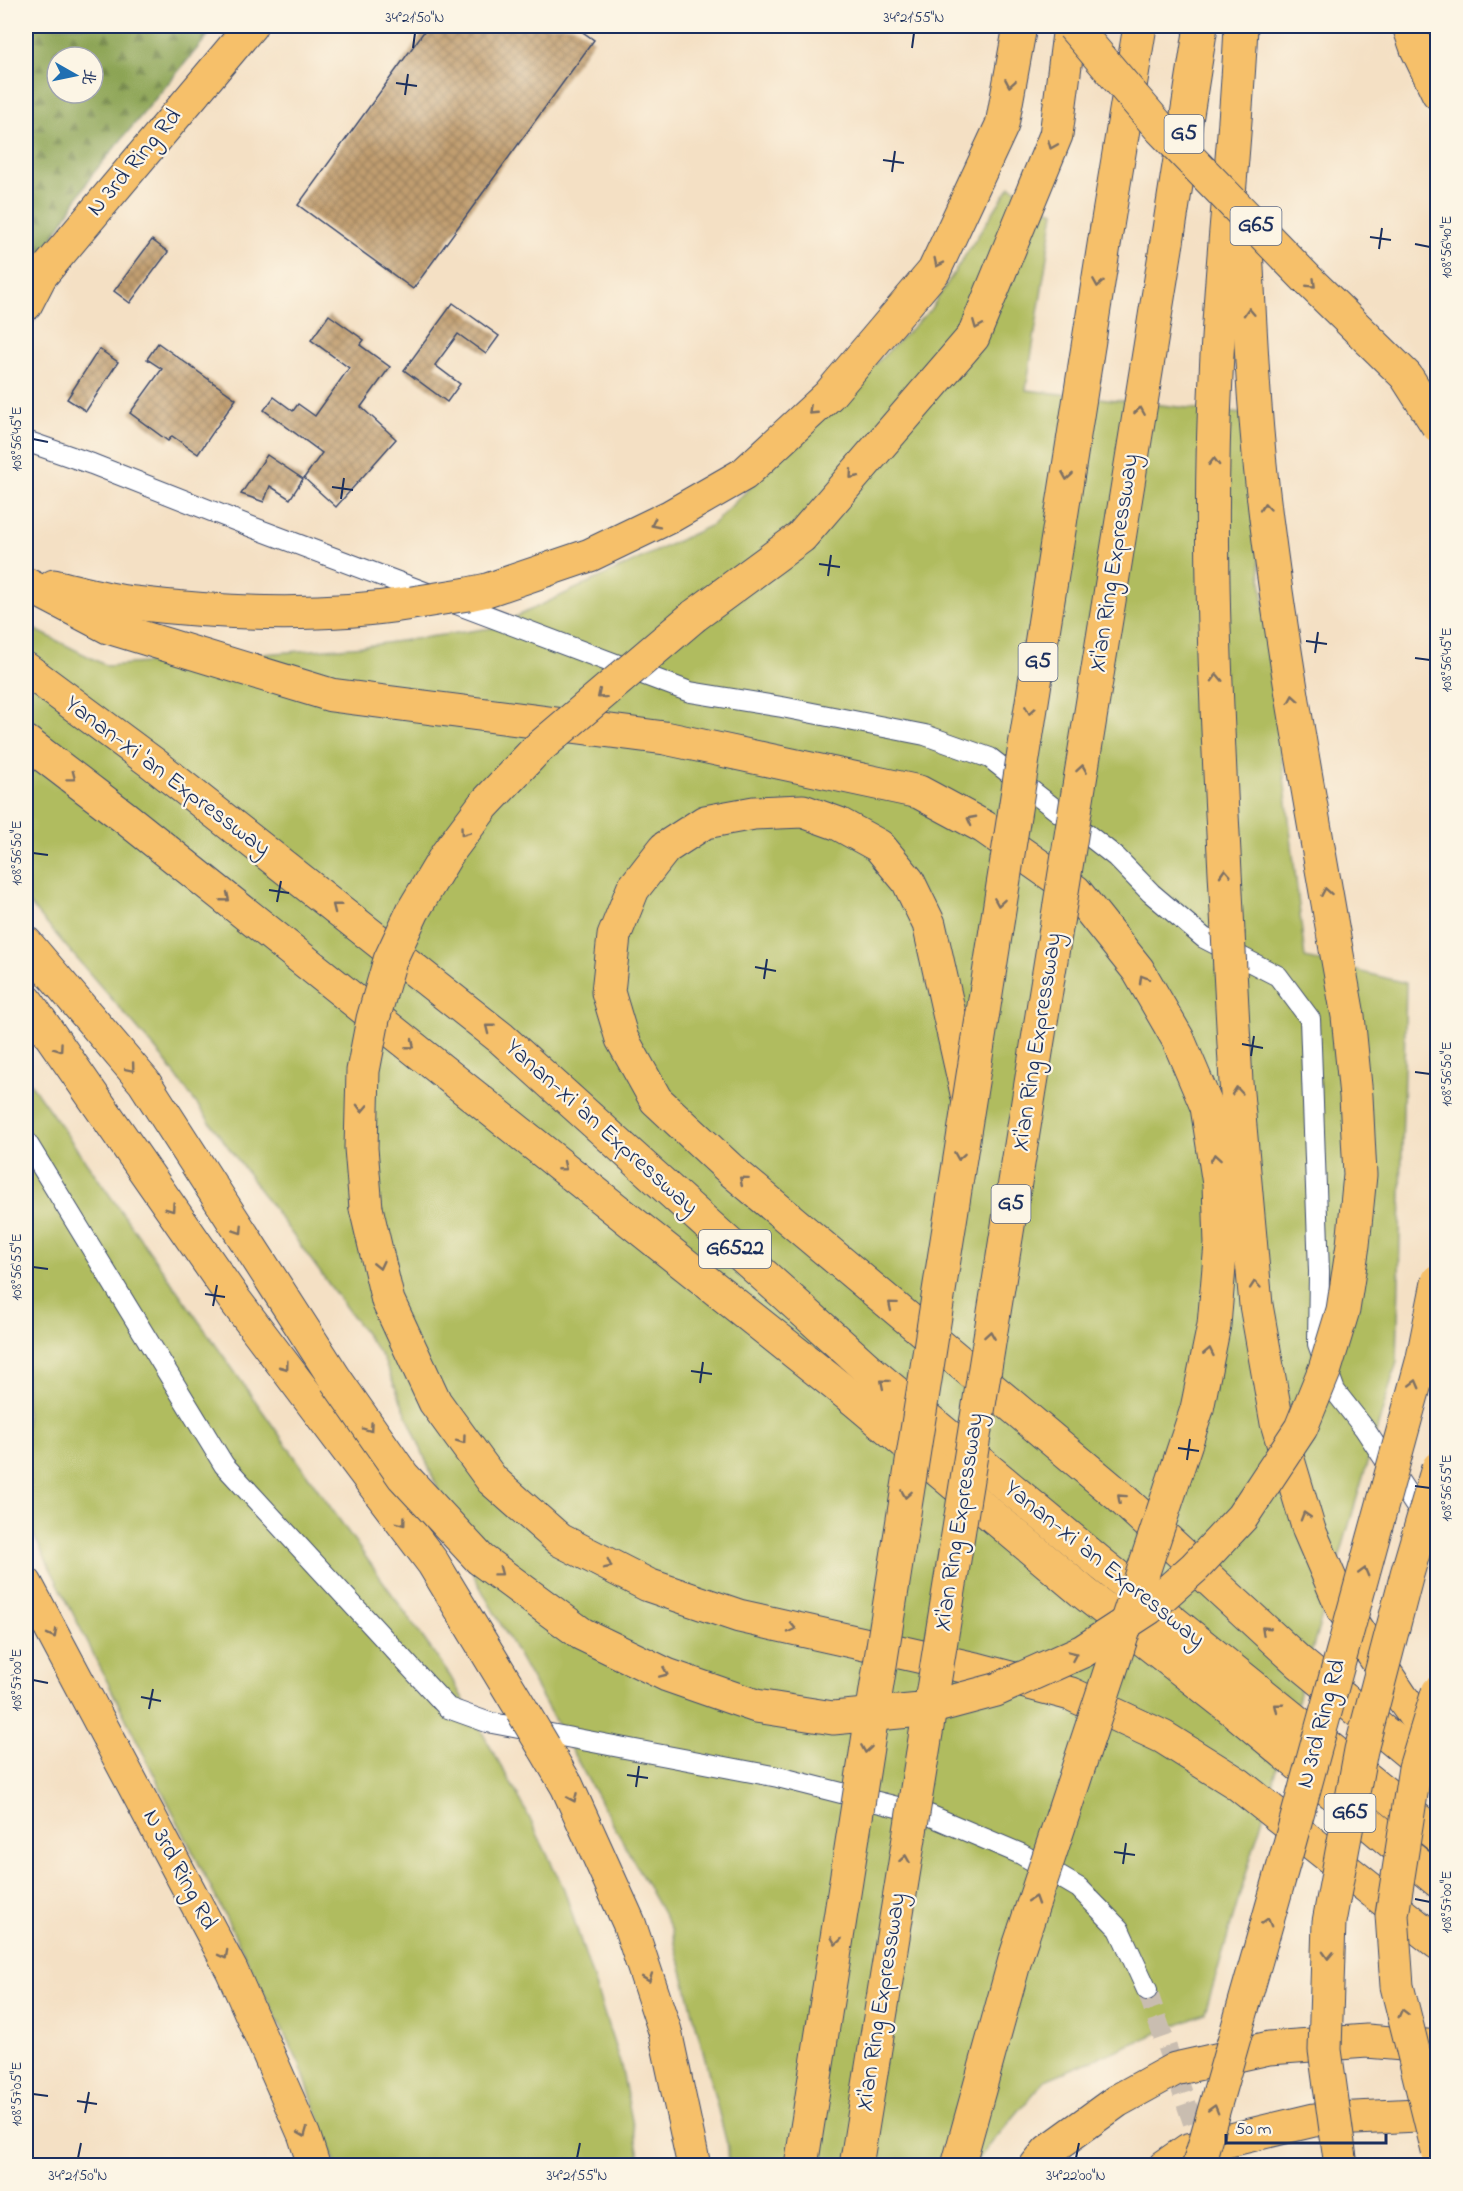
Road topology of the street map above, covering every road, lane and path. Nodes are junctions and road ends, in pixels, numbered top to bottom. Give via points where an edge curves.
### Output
1 (251, 26) edge
2 (1020, 26) edge
3 (1071, 26) edge
4 (1140, 26) edge
5 (1201, 26) edge
6 (1241, 26) edge
7 (1409, 26) edge
8 (1238, 87) junction
9 (1437, 93) edge
10 (26, 306) edge
11 (1437, 426) edge
12 (26, 441) edge
13 (26, 582) edge
14 (26, 669) edge
15 (26, 742) edge
16 (26, 943) edge
17 (26, 1000) edge
18 (968, 1098) junction
19 (26, 1142) edge
20 (1437, 1280) edge
21 (1437, 1468) edge
22 (1437, 1540) edge
23 (26, 1583) edge
24 (1437, 1692) edge
25 (1437, 1748) edge
26 (1437, 1777) edge
27 (1437, 1836) edge
28 (1437, 1881) edge
29 (1437, 1943) edge
30 (1148, 1990) tunnel mouth
31 (1437, 2047) edge
32 (1437, 2114) edge
33 (1437, 2151) edge
34 (315, 2166) edge
35 (694, 2166) edge
36 (801, 2166) edge
37 (856, 2166) edge
38 (958, 2166) edge
39 (1036, 2166) edge
40 (1165, 2166) edge
41 (1198, 2166) edge
42 (1341, 2166) edge

1 - 10 highway, N 3rd Ring Rd via 41,276
2 -> 13 highway, bridge via 1002,125 934,271 829,394 744,474 671,516 590,555 487,590 376,609 254,613 132,603
3 -> 11 highway, G65, bridge via 1160,128 1406,376
3 -> 29 highway, bridge via 1056,135 973,337 801,537 694,616 535,751 483,806 447,854 413,911 390,960 363,1071 361,1148 366,1209 388,1301 435,1402 492,1480 560,1540 648,1585 739,1616 1071,1694 1163,1737 1238,1784
4 -> 18 highway, G5, bridge
37 -> 5 highway, Xi'an Ring Expressway / G5, bridge
6 - 8 highway
7 - 9 highway
16 -> 8 highway, bridge via 144,1082 336,1380 403,1476 480,1559 582,1635 657,1670 756,1706 833,1718 921,1710 996,1690 1083,1651 1149,1608 1195,1567 1242,1516 1300,1428 1325,1369 1343,1310 1360,1175 1348,1016 1293,701 1268,531 1251,346
25 -> 8 highway, bridge via 1343,1609 1309,1530 1277,1423 1256,1305 1236,1082 1212,539 1216,376
12 - 22 street via 690,692 925,735 990,758 1116,857 1204,938 1278,976 1310,1019 1318,1344 1335,1391 1364,1428
38 -> 13 highway, bridge via 1016,1956 1197,1409 1214,1325 1221,1244 1219,1184 1207,1107 1179,1039 1138,970 1074,891 984,827 919,792 665,738 331,695 108,627
27 -> 14 highway, Yanan-Xi 'an Expressway / G6522 via 872,1372 501,1038 154,764
15 -> 28 highway, Yanan-Xi 'an Expressway / G6522 via 856,1401
17 -> 35 highway, bridge via 234,1299 433,1563 567,1786 629,1923 665,2031
26 -> 18 highway via 1299,1662 1117,1494 731,1170 656,1100 622,1039 608,992 614,936 633,889 665,848 705,822 754,813 802,811 839,824 879,846 908,881 930,924
18 -> 36 highway, G5, bridge
19 - 30 street via 224,1465 448,1708 487,1722 778,1777 930,1815 1021,1854 1078,1888 1119,1929
41 -> 20 highway, N 3rd Ring Rd, bridge via 1422,1360
21 -> 42 highway, G65, bridge via 1361,1750 1329,1922 1325,2050
23 -> 34 highway, N 3rd Ring Rd via 232,1971
33 -> 24 highway, G65, bridge via 1397,1986 1392,1915 1415,1768
31 - 39 highway via 1367,2041 1269,2048 1175,2069 1117,2101 1048,2151
32 - 40 highway via 1314,2120 1188,2150

